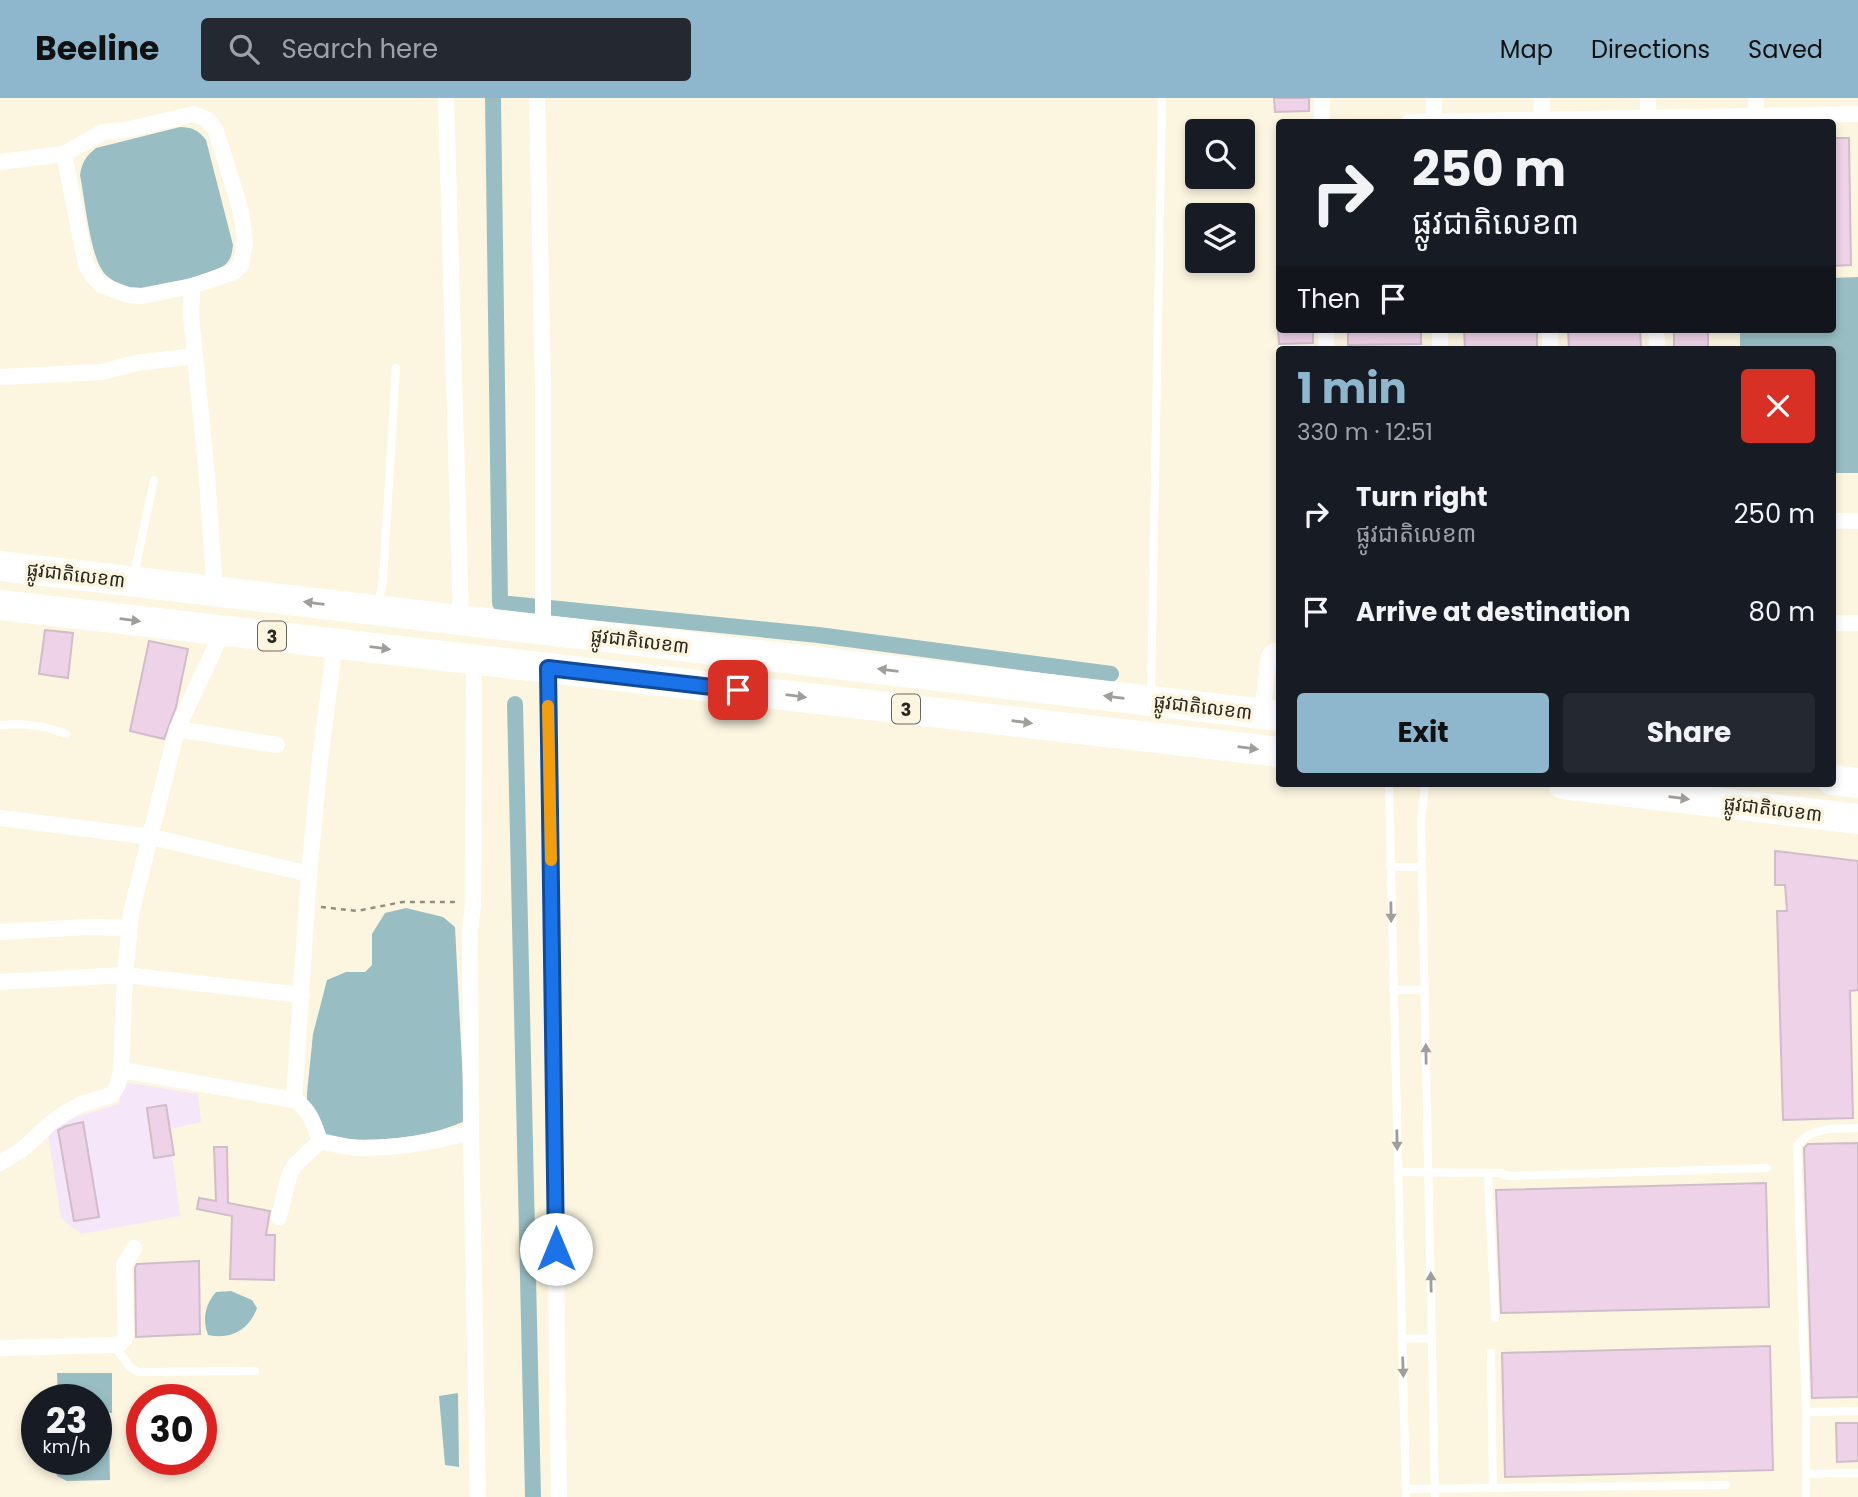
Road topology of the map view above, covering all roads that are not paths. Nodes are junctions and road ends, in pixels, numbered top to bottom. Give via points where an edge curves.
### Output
1 (446, 98) edge
2 (537, 98) edge
3 (1162, 98) edge
4 (1322, 98) edge
5 (1434, 98) edge
6 (1542, 98) edge
7 (1648, 98) edge
8 (1756, 98) edge
9 (1858, 114) edge
10 (1322, 119) edge
11 (1434, 119) edge
12 (1542, 119) edge
13 (1648, 119) edge
14 (1756, 119) edge
15 (1773, 119) edge
16 (64, 154) junction
17 (0, 162) edge
18 (192, 286) junction
19 (195, 356) junction
20 (396, 368) dead end
21 (0, 377) edge
22 (153, 480) dead end
23 (1836, 521) edge
24 (1858, 521) edge
25 (0, 566) edge
26 (133, 582) junction
27 (215, 591) junction
28 (0, 605) edge
29 (377, 611) junction
30 (470, 621) junction
31 (1836, 623) edge
32 (1858, 623) edge
33 (539, 629) junction
34 (223, 631) junction
35 (335, 643) junction
36 (1276, 651) edge
37 (478, 660) junction
38 (541, 667) junction
39 (1151, 701) junction
40 (1271, 715) edge
41 (0, 725) edge
42 (177, 729) junction
43 (65, 734) dead end
44 (276, 745) dead end
45 (1276, 752) edge
46 (1836, 780) edge
47 (1858, 783) edge
48 (1388, 787) edge
49 (1425, 787) edge
50 (1588, 787) edge
51 (0, 818) edge
52 (1858, 819) edge
53 (152, 837) junction
54 (1390, 867) junction
55 (1422, 867) junction
56 (309, 874) junction
57 (129, 928) junction
58 (0, 932) edge
59 (125, 975) junction
60 (0, 982) edge
61 (1393, 990) junction
62 (1424, 990) junction
63 (302, 995) junction
64 (121, 1070) junction
65 (293, 1100) junction
66 (1858, 1128) edge
67 (471, 1132) junction
68 (320, 1141) junction
69 (0, 1163) edge
70 (1768, 1168) dead end
71 (1398, 1172) junction
72 (1428, 1173) junction
73 (1488, 1174) junction
74 (279, 1217) dead end
75 (134, 1248) dead end
76 (1495, 1318) dead end
77 (1432, 1338) junction
78 (1402, 1339) junction
79 (113, 1345) junction
80 (0, 1348) edge
81 (1490, 1353) dead end
82 (255, 1371) dead end
83 (1858, 1411) edge
84 (1806, 1412) junction
85 (1858, 1473) edge
86 (1806, 1474) junction
87 (1726, 1485) dead end
88 (1493, 1488) junction
89 (1406, 1493) edge
90 (1435, 1493) edge
91 (478, 1497) edge
92 (559, 1497) edge
93 (1806, 1497) edge

1 - 30 street
2 - 33 street via 543,385
3 - 39 lane
4 - 10 street
5 - 11 street
6 - 12 street
7 - 13 street
8 - 14 street
9 - 15 street
16 - 17 street
16 - 18 street via 86,265 101,285 128,295 154,295
16 - 18 street via 103,132 194,114 208,120 216,131 241,211 244,255 234,272
18 - 19 street
19 - 21 street via 102,372
19 - 27 street
20 - 29 lane via 383,580
22 - 26 lane
23 - 24 street
25 - 26 highway, ផ្លូវជាតិលេខ៣ / 3
26 - 27 highway, ផ្លូវជាតិលេខ៣ / 3
29 -> 27 highway, ផ្លូវជាតិលេខ៣ / 3
28 -> 34 highway, ផ្លូវជាតិលេខ៣ / 3
29 - 30 highway, ផ្លូវជាតិលេខ៣ / 3
30 - 33 highway, ផ្លូវជាតិលេខ៣ / 3
31 - 32 street
39 -> 33 highway, ផ្លូវជាតិលេខ៣ / 3
34 - 35 highway, ផ្លូវជាតិលេខ៣ / 3
34 - 42 street
35 -> 37 highway, ផ្លូវជាតិលេខ៣ / 3
35 - 56 street
36 - 40 street via 1269,656
37 - 38 highway, ផ្លូវជាតិលេខ៣ / 3
37 - 67 street via 470,933
38 -> 45 highway, ផ្លូវជាតិលេខ៣ / 3
38 - 92 street
39 - 40 highway, ផ្លូវជាតិលេខ៣ / 3
41 - 43 lane via 42,725
42 - 44 street
42 - 53 street
46 - 47 highway, ផ្លូវជាតិលេខ៣
48 - 54 lane
49 - 55 lane
50 -> 52 highway, ផ្លូវជាតិលេខ៣
51 - 53 street
53 - 56 street
53 - 57 street
54 - 55 lane
54 -> 61 lane
55 - 62 lane
56 - 63 street
57 - 58 street
57 - 59 street
59 - 60 street
59 - 63 street
59 - 64 street
61 - 62 lane
61 -> 71 lane
72 -> 62 lane
63 - 65 street
64 - 65 street
64 - 69 street via 111,1095 79,1105
65 - 68 street via 310,1114
66 - 84 lane via 1821,1130 1797,1146
67 - 68 street via 438,1141 362,1148
67 - 91 street
68 - 74 street via 294,1166
70 - 73 lane
71 - 72 lane
71 - 78 lane
72 - 73 lane
77 -> 72 lane
73 - 76 lane
75 - 79 street via 124,1265 127,1338
77 - 78 lane
77 - 90 lane
78 -> 89 lane
79 - 80 street
79 - 82 lane via 139,1372
81 - 88 lane
83 - 84 lane
84 - 86 lane
85 - 86 lane
86 - 93 lane
87 - 88 lane
88 - 90 lane
89 - 90 lane

